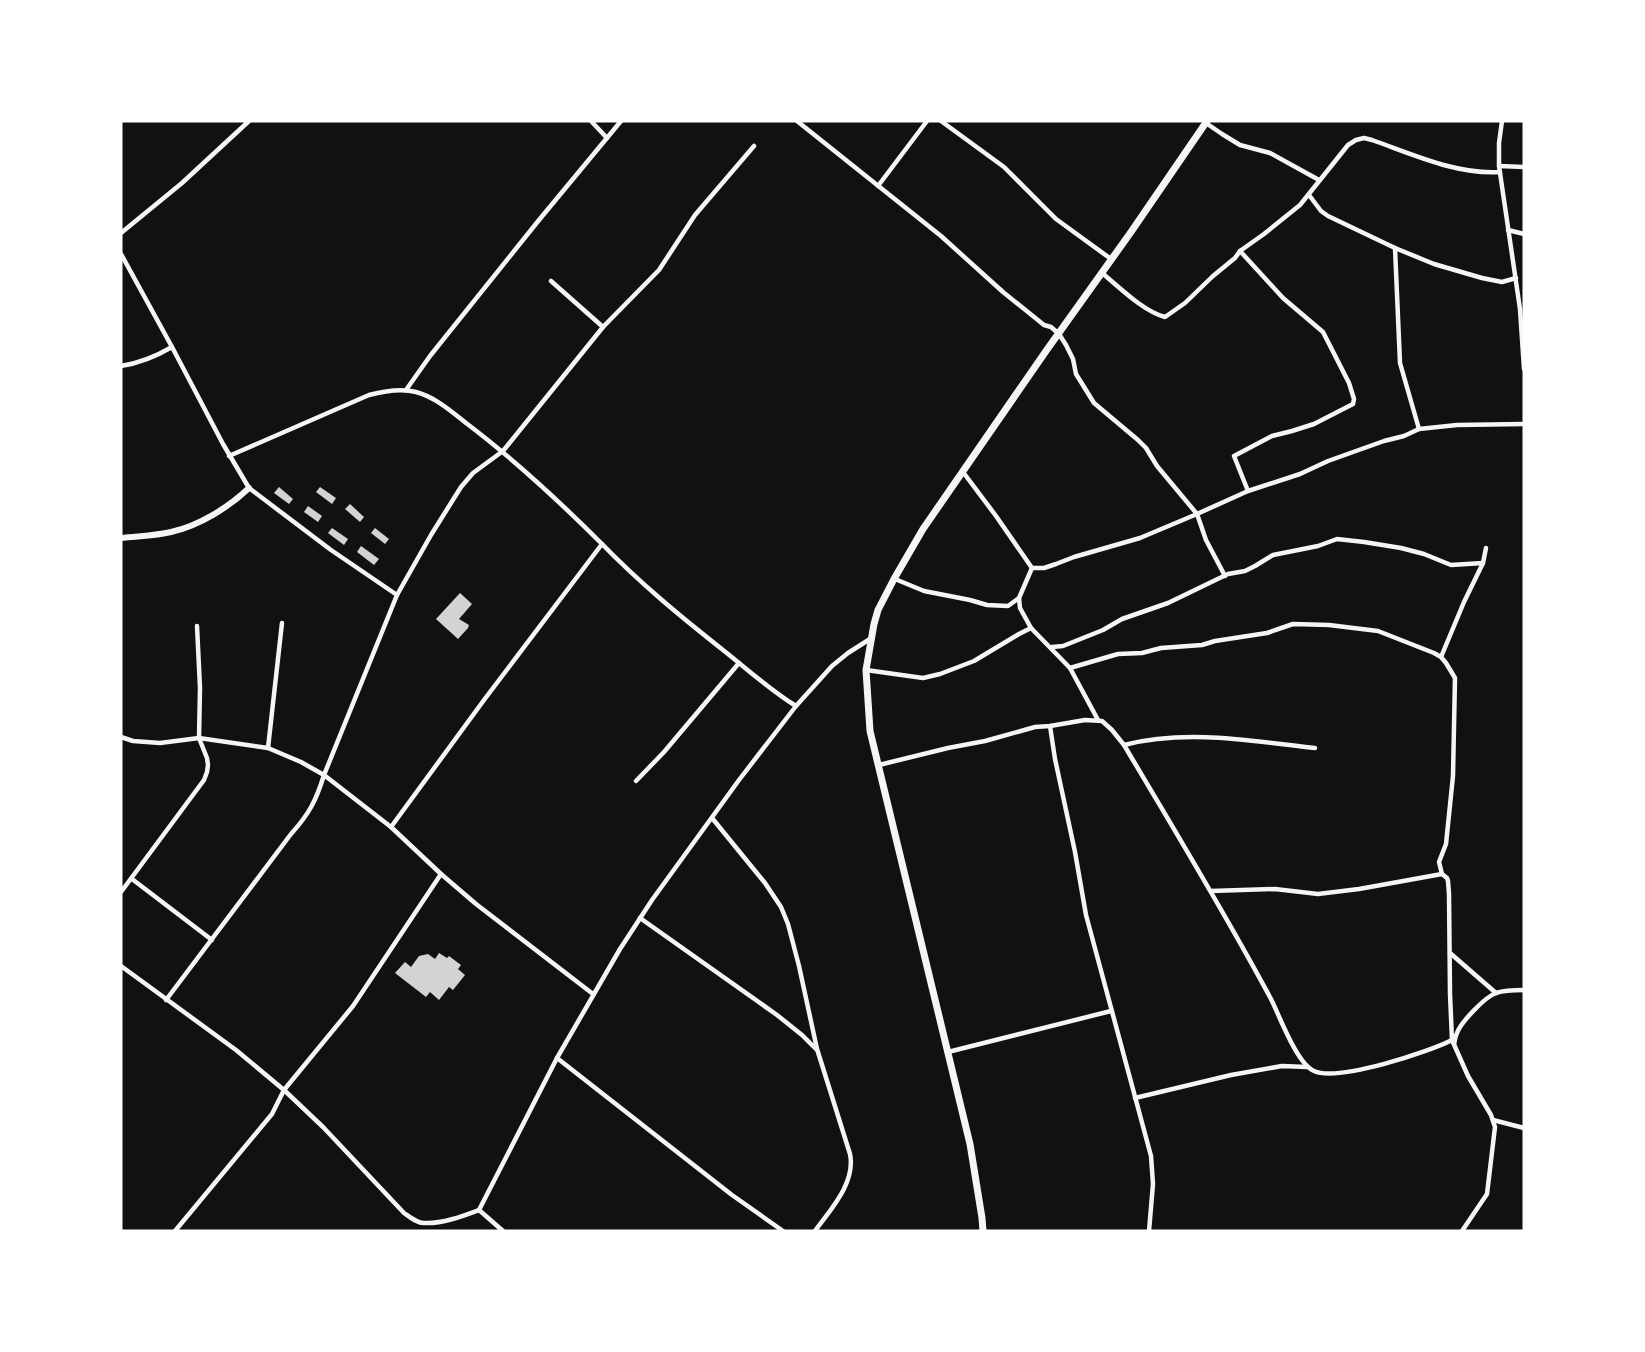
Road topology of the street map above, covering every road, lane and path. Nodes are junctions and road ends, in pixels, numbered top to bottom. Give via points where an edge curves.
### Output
1 (249, 121) edge
2 (591, 121) edge
3 (621, 121) edge
4 (797, 121) edge
5 (928, 121) edge
6 (941, 121) edge
7 (1206, 121) edge
8 (1502, 121) edge
9 (607, 138) junction
10 (754, 146) dead end
11 (1499, 166) junction
12 (1524, 167) edge
13 (1500, 172) junction
14 (1319, 181) junction
15 (878, 186) junction
16 (1309, 195) junction
17 (1508, 230) junction
18 (121, 233) edge
19 (1524, 234) edge
20 (1395, 248) junction
21 (1240, 251) junction
22 (121, 254) edge
23 (1111, 259) junction
24 (1102, 273) junction
25 (1516, 278) junction
26 (551, 281) dead end
27 (603, 327) junction
28 (1059, 334) junction
29 (172, 346) junction
30 (121, 366) edge
31 (1524, 369) edge
32 (406, 390) junction
33 (1524, 424) edge
34 (1419, 429) junction
35 (503, 451) junction
36 (229, 456) junction
37 (963, 472) junction
38 (249, 488) junction
39 (1248, 491) junction
40 (1197, 514) junction
41 (121, 538) edge
42 (602, 544) junction
43 (1486, 548) dead end
44 (1483, 563) junction
45 (1032, 568) junction
46 (1225, 576) junction
47 (894, 579) junction
48 (397, 595) junction
49 (1019, 597) junction
50 (282, 623) dead end
51 (197, 626) dead end
52 (1031, 628) junction
53 (872, 638) junction
54 (1051, 648) junction
55 (1441, 657) junction
56 (739, 663) junction
57 (1070, 668) junction
58 (866, 670) junction
59 (796, 706) junction
60 (1098, 720) junction
61 (1050, 726) junction
62 (121, 737) edge
63 (199, 738) junction
64 (1124, 745) junction
65 (268, 748) junction
66 (1315, 748) dead end
67 (879, 765) junction
68 (324, 775) junction
69 (636, 781) dead end
70 (712, 818) junction
71 (391, 827) junction
72 (441, 874) junction
73 (1442, 874) junction
74 (132, 879) junction
75 (1211, 891) junction
76 (121, 892) edge
77 (640, 918) junction
78 (212, 940) junction
79 (1450, 953) junction
80 (121, 966) edge
81 (1524, 990) edge
82 (1496, 993) junction
83 (593, 994) junction
84 (166, 1000) junction
85 (1111, 1011) junction
86 (1453, 1042) junction
87 (817, 1049) junction
88 (948, 1052) junction
89 (557, 1058) junction
90 (1308, 1068) junction
91 (284, 1090) junction
92 (1135, 1098) junction
93 (1493, 1120) junction
94 (1524, 1128) edge
95 (480, 1210) junction
96 (175, 1231) edge
97 (503, 1231) edge
98 (783, 1231) edge
99 (815, 1231) edge
100 (983, 1231) edge
101 (1149, 1231) edge
102 (1462, 1231) edge

1 - 18 street
2 - 9 street
3 - 9 street
4 - 15 street
5 - 15 street
6 - 23 street via 1004,167 1056,219
7 - 14 street via 1240,145 1270,153
7 - 23 highway
8 - 11 street
9 - 32 street
10 - 27 street via 690,223 659,270
11 - 12 street
11 - 13 street
13 - 14 street via 1465,170 1364,138 1348,145
13 - 17 street
14 - 16 street
15 - 28 street
16 - 20 street via 1328,216
16 - 21 street
17 - 19 street
17 - 25 street
20 - 25 street via 1482,278 1502,282
20 - 34 street via 1400,363
21 - 24 street via 1165,317
21 - 39 street via 1322,332 1354,399 1331,416 1272,436 1234,456
22 - 29 street
23 - 24 highway
24 - 28 highway
25 - 31 street
26 - 27 street
27 - 35 street
28 - 37 highway
28 - 40 street via 1094,403 1138,440
29 - 30 street via 158,356
29 - 36 street
32 - 35 street via 442,405
32 - 36 street via 369,395
33 - 34 street
34 - 39 street
35 - 42 street
35 - 48 street via 473,473 451,501
36 - 38 street
37 - 45 street
37 - 47 highway
38 - 41 main road via 186,528
38 - 48 street
39 - 40 street
40 - 45 street via 1140,538 1056,565
40 - 46 street
42 - 56 street via 641,583
42 - 71 street
43 - 44 street
44 - 46 street via 1451,565 1401,548 1337,539 1273,555
44 - 55 street
45 - 49 street
46 - 54 street
47 - 49 street via 987,605 1008,606
47 - 53 highway via 878,610
48 - 68 street
49 - 52 street
50 - 65 street
51 - 63 street
52 - 54 street
52 - 58 street via 982,657 940,674 923,678
53 - 58 highway
53 - 59 street via 839,660
54 - 57 street
55 - 57 street via 1378,631 1293,624 1202,645 1118,654
55 - 73 street via 1455,678 1453,776 1446,844 1439,862
56 - 59 street
56 - 69 street
57 - 60 street
58 - 67 highway via 868,715
59 - 70 street
60 - 61 street
60 - 64 street
61 - 67 street
61 - 85 street via 1086,915
62 - 63 street via 160,743
63 - 65 street
63 - 74 street via 207,758 204,780
64 - 66 street via 1207,736
64 - 75 street
65 - 68 street
67 - 88 highway
68 - 71 street
68 - 78 street via 306,817
70 - 77 street
70 - 87 street via 781,907
71 - 72 street
72 - 83 street
72 - 91 street via 353,1006
73 - 75 street via 1318,894 1275,889
73 - 79 street via 1448,881
74 - 76 street
74 - 78 street
75 - 90 street
77 - 83 street
77 - 87 street via 784,1020
78 - 84 street
79 - 82 street
79 - 86 street
80 - 84 street
81 - 82 street
82 - 86 street via 1462,1024
83 - 89 street
84 - 91 street
85 - 88 street
85 - 92 street
86 - 90 street via 1373,1066 1326,1074
86 - 93 street
87 - 99 street via 851,1161 842,1192
88 - 100 highway via 970,1144
89 - 95 street
89 - 98 street
90 - 92 street via 1282,1066 1231,1074
91 - 95 street via 416,1221 438,1222
91 - 96 street via 272,1114
92 - 101 street via 1154,1174
93 - 94 street
93 - 102 street via 1487,1194
95 - 97 street

